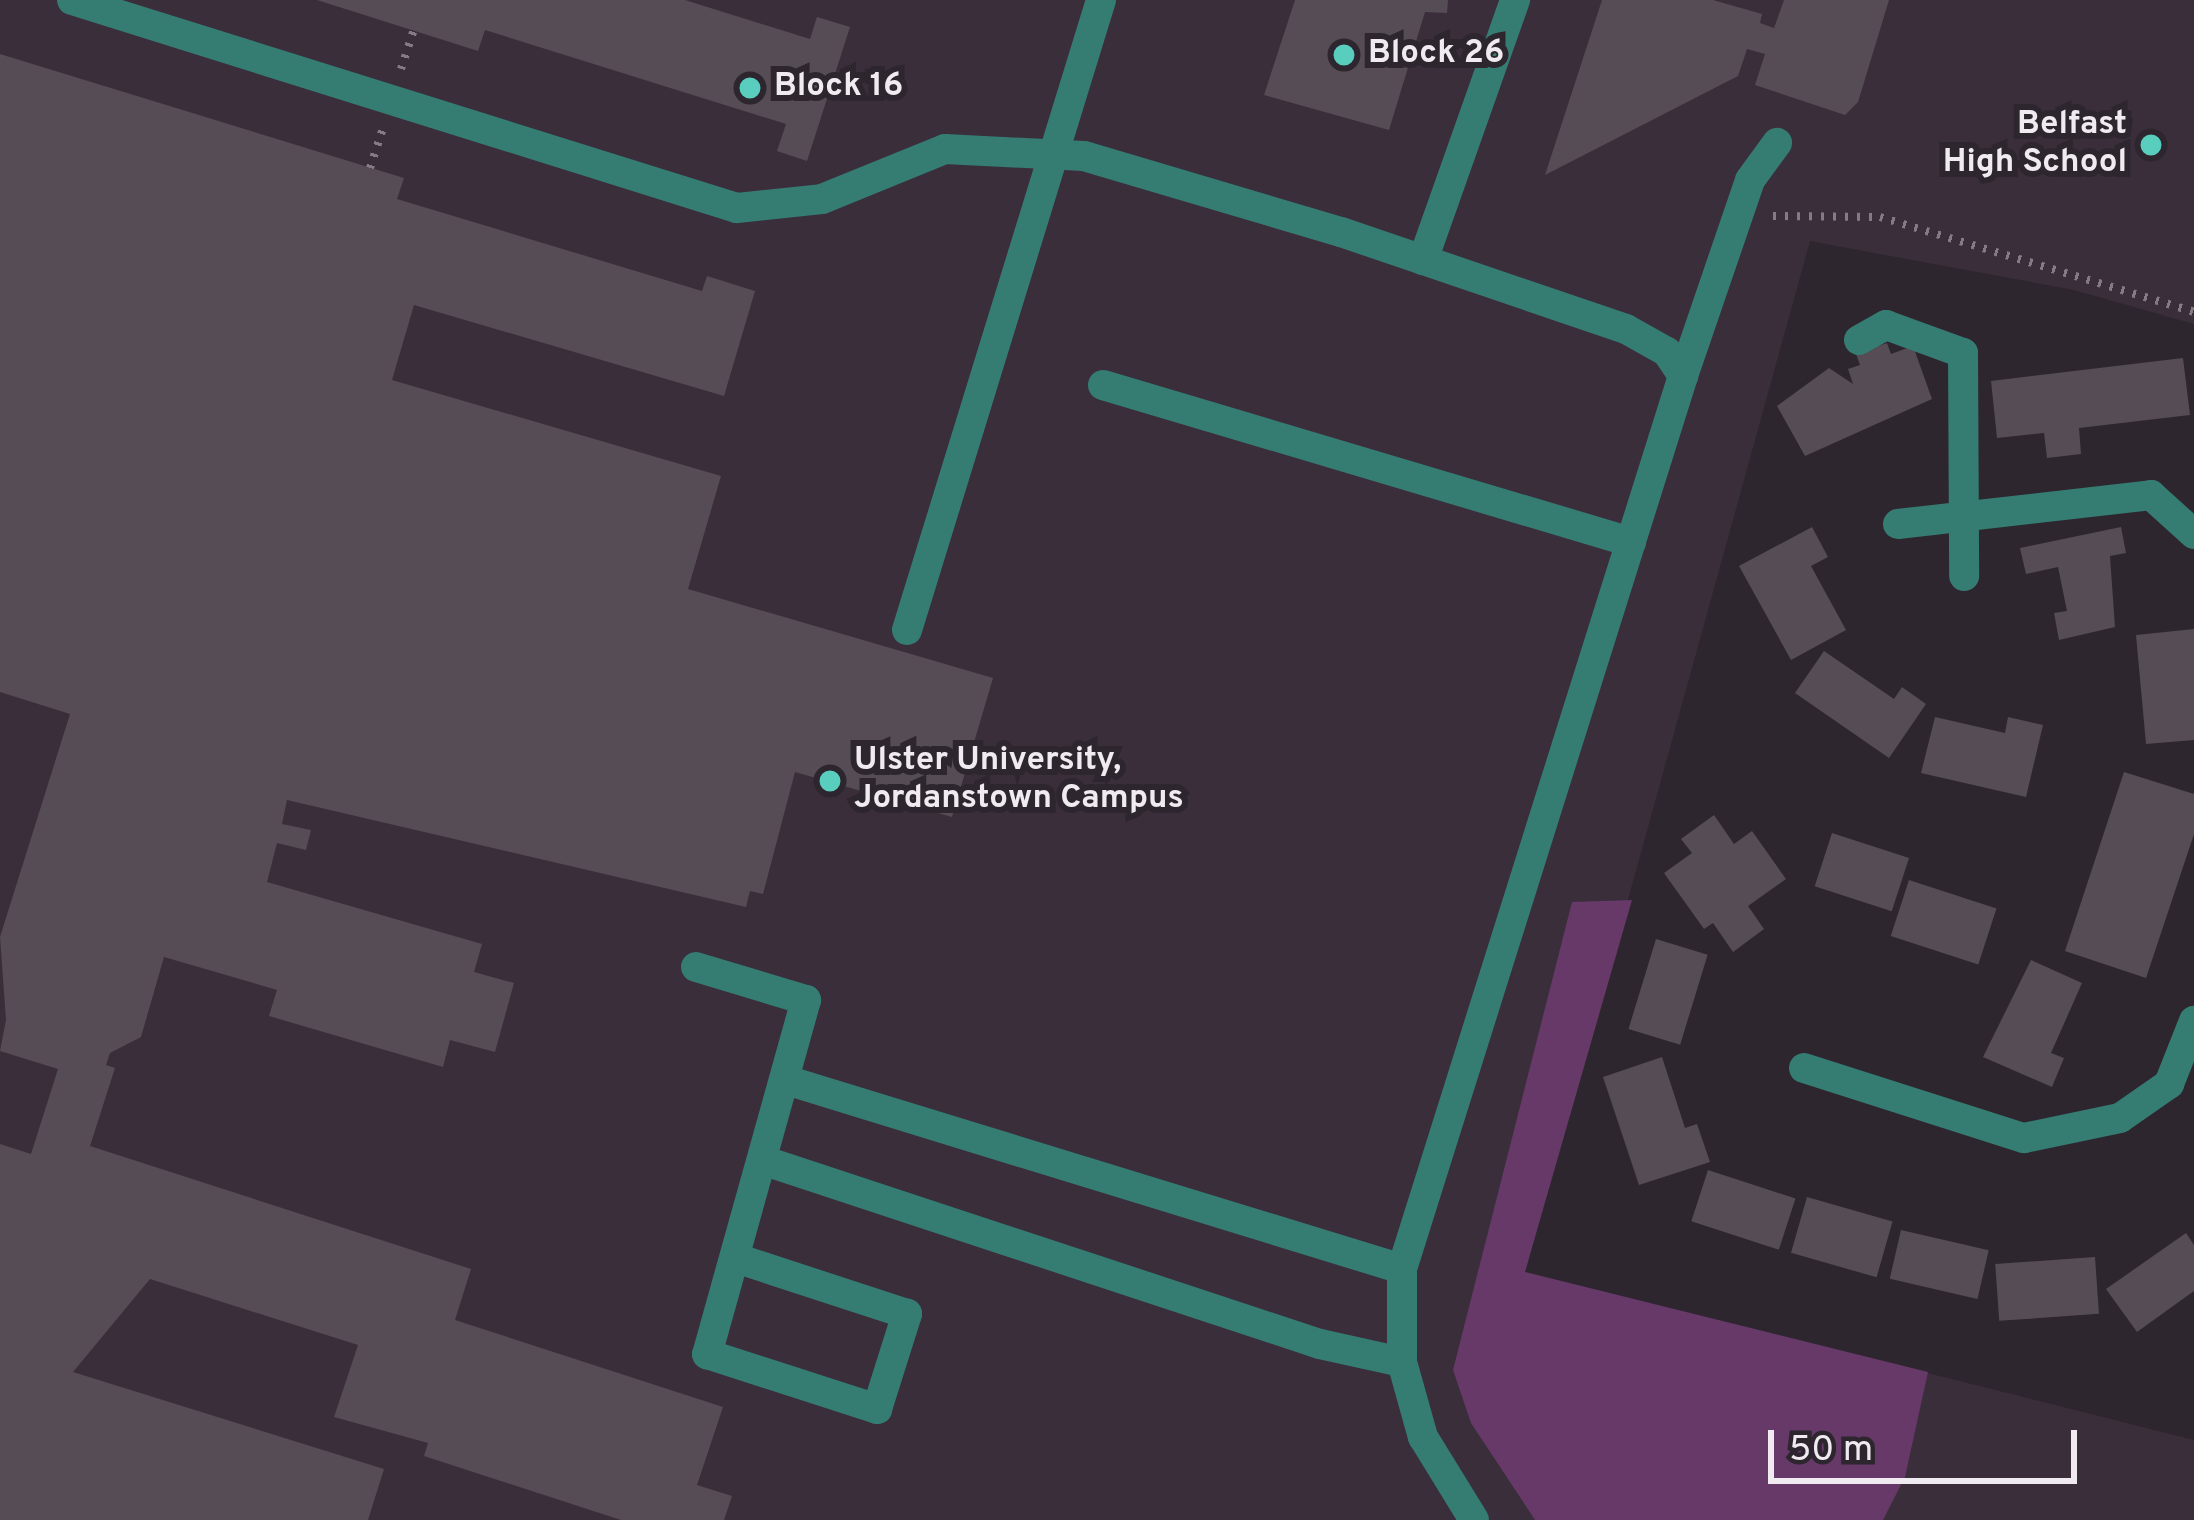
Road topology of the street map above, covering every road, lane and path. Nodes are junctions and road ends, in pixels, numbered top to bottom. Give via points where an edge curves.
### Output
1 (72, 0) edge
2 (1101, 0) edge
3 (1515, 0) edge
4 (1777, 143) dead end
5 (1054, 152) junction
6 (1736, 222) junction
7 (1424, 260) junction
8 (2194, 312) edge
9 (1859, 340) dead end
10 (1683, 376) junction
11 (1103, 385) dead end
12 (1966, 518) junction
13 (1898, 524) dead end
14 (2194, 535) edge
15 (1631, 542) junction
16 (1964, 576) dead end
17 (907, 630) dead end
18 (696, 968) dead end
19 (2194, 1021) edge
20 (1804, 1068) dead end
21 (786, 1080) junction
22 (765, 1161) junction
23 (736, 1258) junction
24 (1402, 1269) junction
25 (1402, 1362) junction
26 (1469, 1518) edge

1 - 5 street via 737,208 822,199 945,149
2 - 5 street
3 - 7 street
4 - 6 street via 1750,180
5 - 7 street
5 - 17 street
6 - 8 path via 1798,212 1880,217
6 - 10 street
7 - 10 street via 1626,329 1667,352
9 - 12 street via 1886,325 1963,353
10 - 15 street
11 - 15 street
12 - 13 street
12 - 14 street via 2151,495
12 - 16 street
15 - 24 street
18 - 21 street via 806,1000
19 - 20 street via 2169,1084 2137,1107 2120,1118 2024,1138
21 - 22 street
21 - 24 street
22 - 23 street
22 - 25 street via 1320,1344
23 - 23 street via 907,1314 877,1409 707,1354
24 - 25 street
25 - 26 street via 1423,1437

